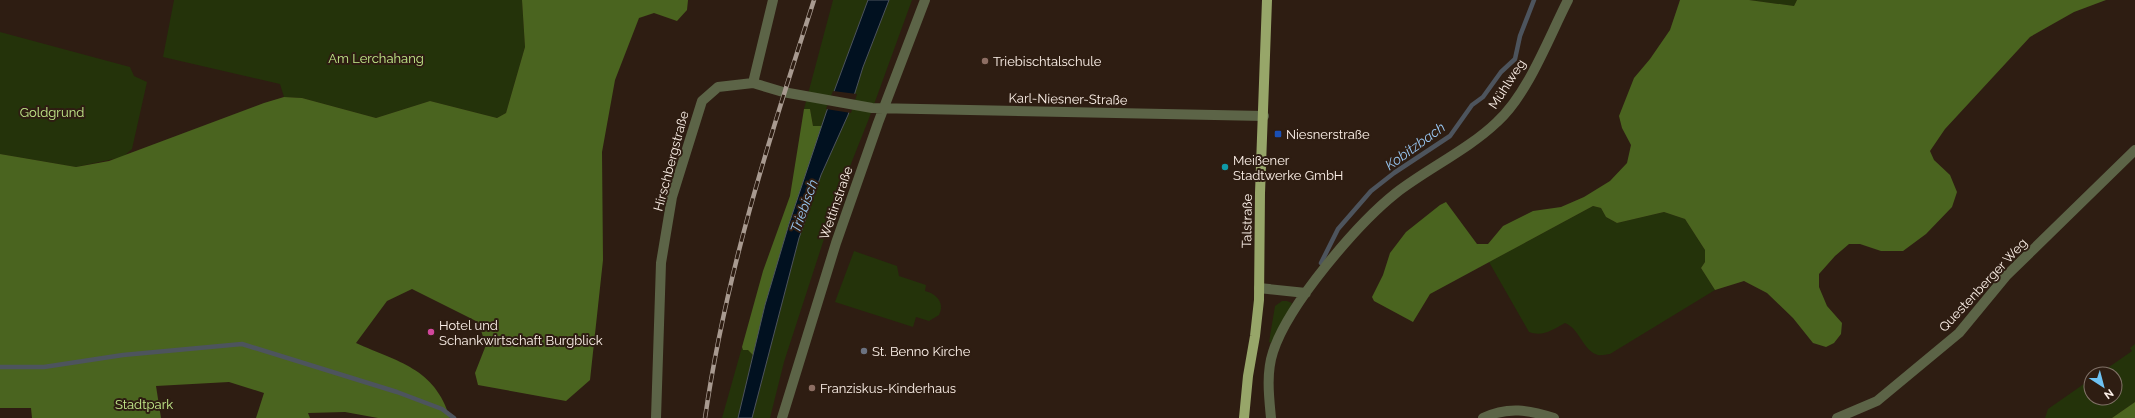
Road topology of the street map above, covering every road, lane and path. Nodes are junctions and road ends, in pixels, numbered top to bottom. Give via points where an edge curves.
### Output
1 (773, 0) edge
2 (925, 0) edge
3 (1267, 0) edge
4 (1568, 0) edge
5 (753, 83) junction
6 (885, 109) junction
7 (1264, 116) junction
8 (2135, 150) edge
9 (1259, 288) junction
10 (1306, 294) junction
11 (656, 418) edge
12 (782, 418) edge
13 (1244, 418) edge
14 (1271, 418) edge
15 (1483, 418) edge
16 (1554, 418) edge
17 (1837, 418) edge

1 - 5 street
2 - 6 street, Wettinstraße
3 - 7 main road, Talstraße
4 - 10 street, Mühlweg via 1523,89 1498,122 1380,207 1355,233
5 - 6 street, Karl-Niesner-Straße via 824,101
5 - 11 street, Hirschbergstraße via 718,87 702,101 678,176 672,197 662,263
6 - 7 street, Karl-Niesner-Straße
6 - 12 street, Wettinstraße via 836,243
7 - 9 main road, Talstraße
8 - 17 street, Questenberger Weg via 2006,276 1960,333 1877,402
9 - 10 street
9 - 13 main road, Talstraße via 1258,318
10 - 14 street, Mühlweg via 1291,315 1273,353 1269,374
15 - 16 street via 1495,412 1513,409

